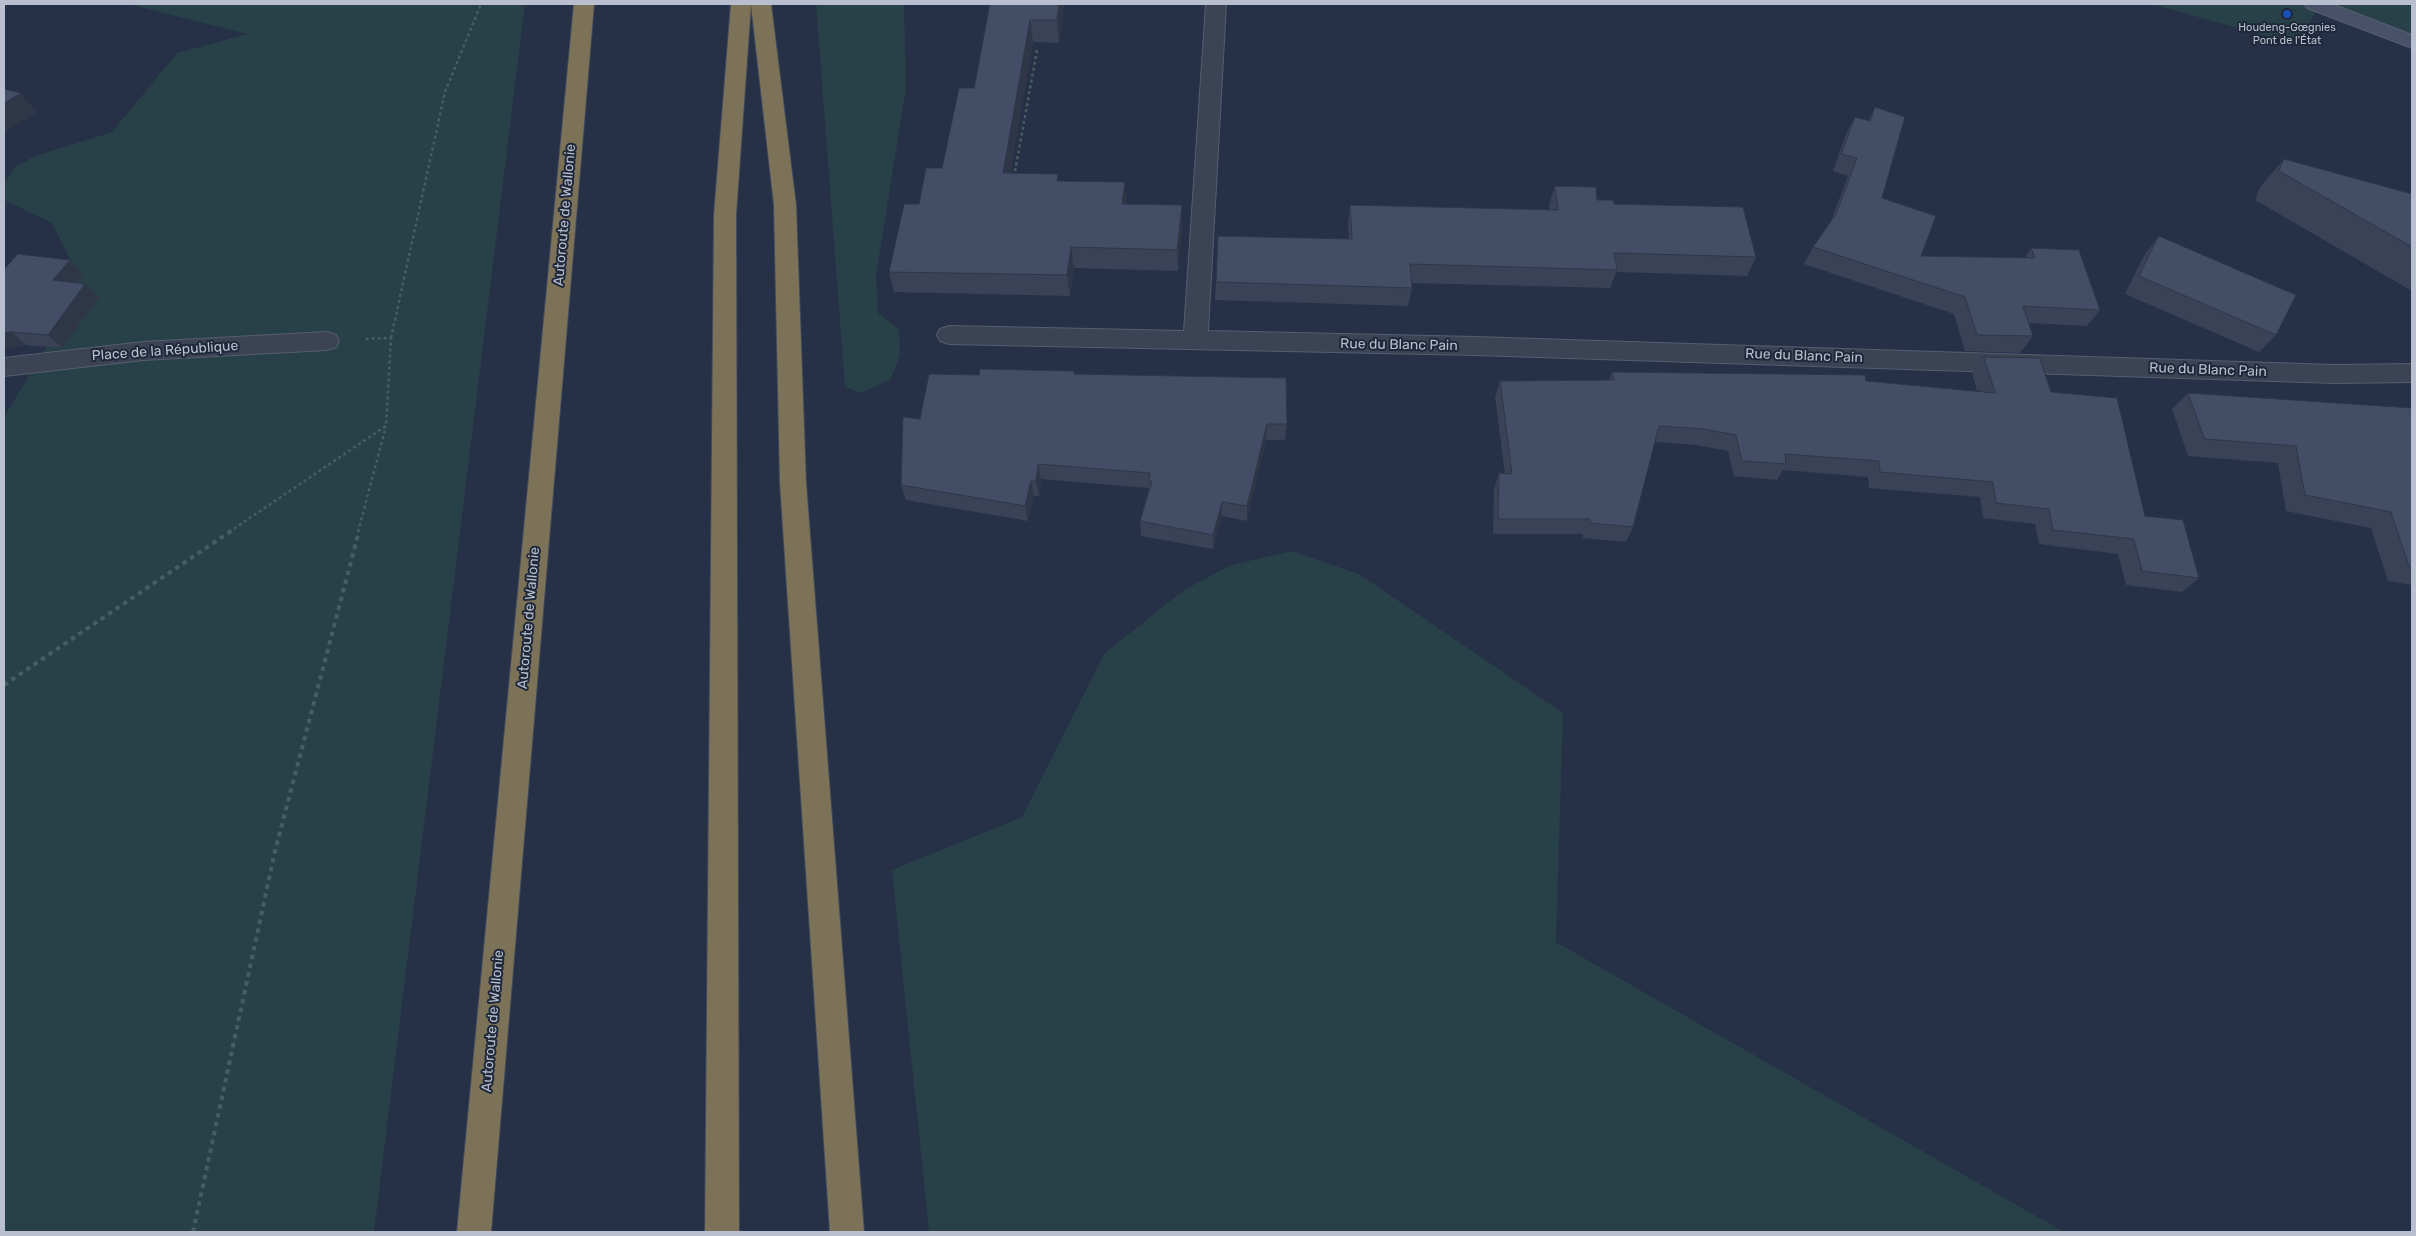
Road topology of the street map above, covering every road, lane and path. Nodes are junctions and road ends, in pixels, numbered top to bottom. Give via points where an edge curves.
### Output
1 (481, 4) edge
2 (584, 4) edge
3 (741, 4) edge
4 (761, 4) edge
5 (1216, 4) edge
6 (2314, 4) edge
7 (2412, 42) edge
8 (1037, 50) dead end
9 (1013, 183) edge
10 (949, 335) dead end
11 (390, 338) junction
12 (327, 341) joint
13 (1195, 341) junction
14 (4, 367) edge
15 (2412, 373) edge
16 (386, 426) junction
17 (4, 684) edge
18 (193, 1232) edge
19 (474, 1232) edge
20 (722, 1232) edge
21 (848, 1232) edge

1 - 11 path via 445,92
2 - 19 highway, Autoroute de Wallonie
3 - 20 highway via 725,215
4 - 21 highway via 786,205 793,483
5 - 13 street
6 - 7 street
8 - 9 path
10 - 13 street, Rue du Blanc Pain
11 - 12 path
11 - 16 path
12 - 14 street, Place de la République via 143,351
13 - 15 street, Rue du Blanc Pain via 1476,346 2334,374
16 - 17 path
16 - 18 path via 275,851

